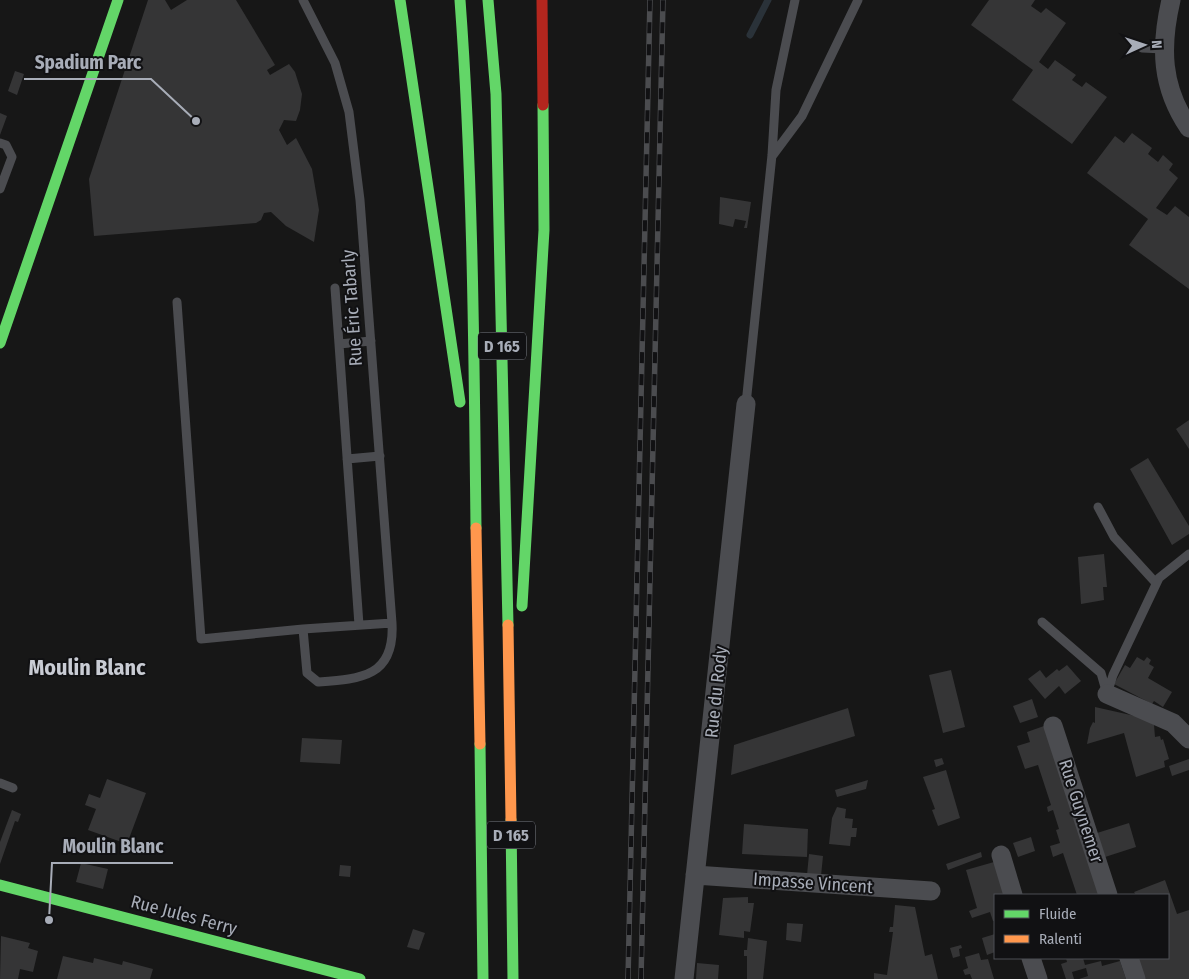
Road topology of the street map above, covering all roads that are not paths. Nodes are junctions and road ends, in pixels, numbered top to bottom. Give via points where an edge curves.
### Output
1 (118, 0) edge
2 (303, 0) edge
3 (400, 0) edge
4 (460, 0) edge
5 (488, 0) edge
6 (542, 0) edge
7 (795, 0) edge
8 (858, 0) edge
9 (1171, 0) edge
10 (1142, 48) dead end
11 (1164, 49) junction
12 (1189, 128) edge
13 (0, 143) edge
14 (772, 155) junction
15 (0, 189) edge
16 (335, 288) dead end
17 (177, 302) dead end
18 (9, 313) junction
19 (0, 333) edge
20 (371, 340) junction
21 (0, 343) edge
22 (339, 344) junction
23 (746, 404) joint
24 (380, 456) junction
25 (347, 459) junction
26 (1098, 507) dead end
27 (476, 510) junction
28 (1189, 554) edge
29 (1156, 583) junction
30 (1042, 622) dead end
31 (392, 623) junction
32 (359, 625) junction
33 (303, 629) junction
34 (510, 691) junction
35 (1108, 694) junction
36 (1053, 726) dead end
37 (1189, 739) edge
38 (0, 783) edge
39 (13, 788) dead end
40 (1001, 855) dead end
41 (695, 874) junction
42 (0, 884) edge
43 (931, 891) dead end
44 (1013, 894) edge
45 (1108, 894) edge
46 (1031, 959) edge
47 (1129, 959) edge
48 (328, 975) edge
49 (360, 979) edge
50 (484, 979) edge
51 (513, 979) edge
52 (684, 979) edge
53 (1038, 979) edge
54 (1136, 979) edge

1 - 18 main road
2 - 20 lane, Rue Éric Tabarly via 335,63 349,112
3 - 27 main road
4 - 27 main road, D 165 via 468,113
5 - 34 main road, D 165 via 496,94
6 - 34 main road via 544,230 525,588
7 - 14 lane via 776,90
8 - 14 lane via 802,116
9 - 11 street
10 - 11 lane
11 - 12 street via 1175,108
13 - 15 lane via 6,145 12,156
14 - 23 lane
16 - 22 lane
17 - 33 lane via 201,639
18 - 19 main road
18 - 21 main road
20 - 22 lane
20 - 24 lane, Rue Éric Tabarly
22 - 25 lane
23 - 41 street, Rue du Rody
24 - 25 lane
24 - 31 lane, Rue Éric Tabarly
25 - 32 lane
26 - 29 lane via 1114,537
27 - 50 main road, D 165
28 - 29 lane
29 - 35 lane via 1113,675
30 - 35 lane via 1101,673
31 - 32 lane
31 - 33 lane, Rue Éric Tabarly via 389,655 372,672 358,679 318,682 307,673
32 - 33 lane
34 - 51 main road, D 165
35 - 37 street via 1172,723
36 - 45 street, Rue Guynemer
38 - 39 lane
40 - 44 street
41 - 43 street, Impasse Vincent
41 - 52 street, Rue du Rody
42 - 48 main road, Rue Jules Ferry
46 - 53 street
47 - 54 street
48 - 49 main road, Rue Jules Ferry

